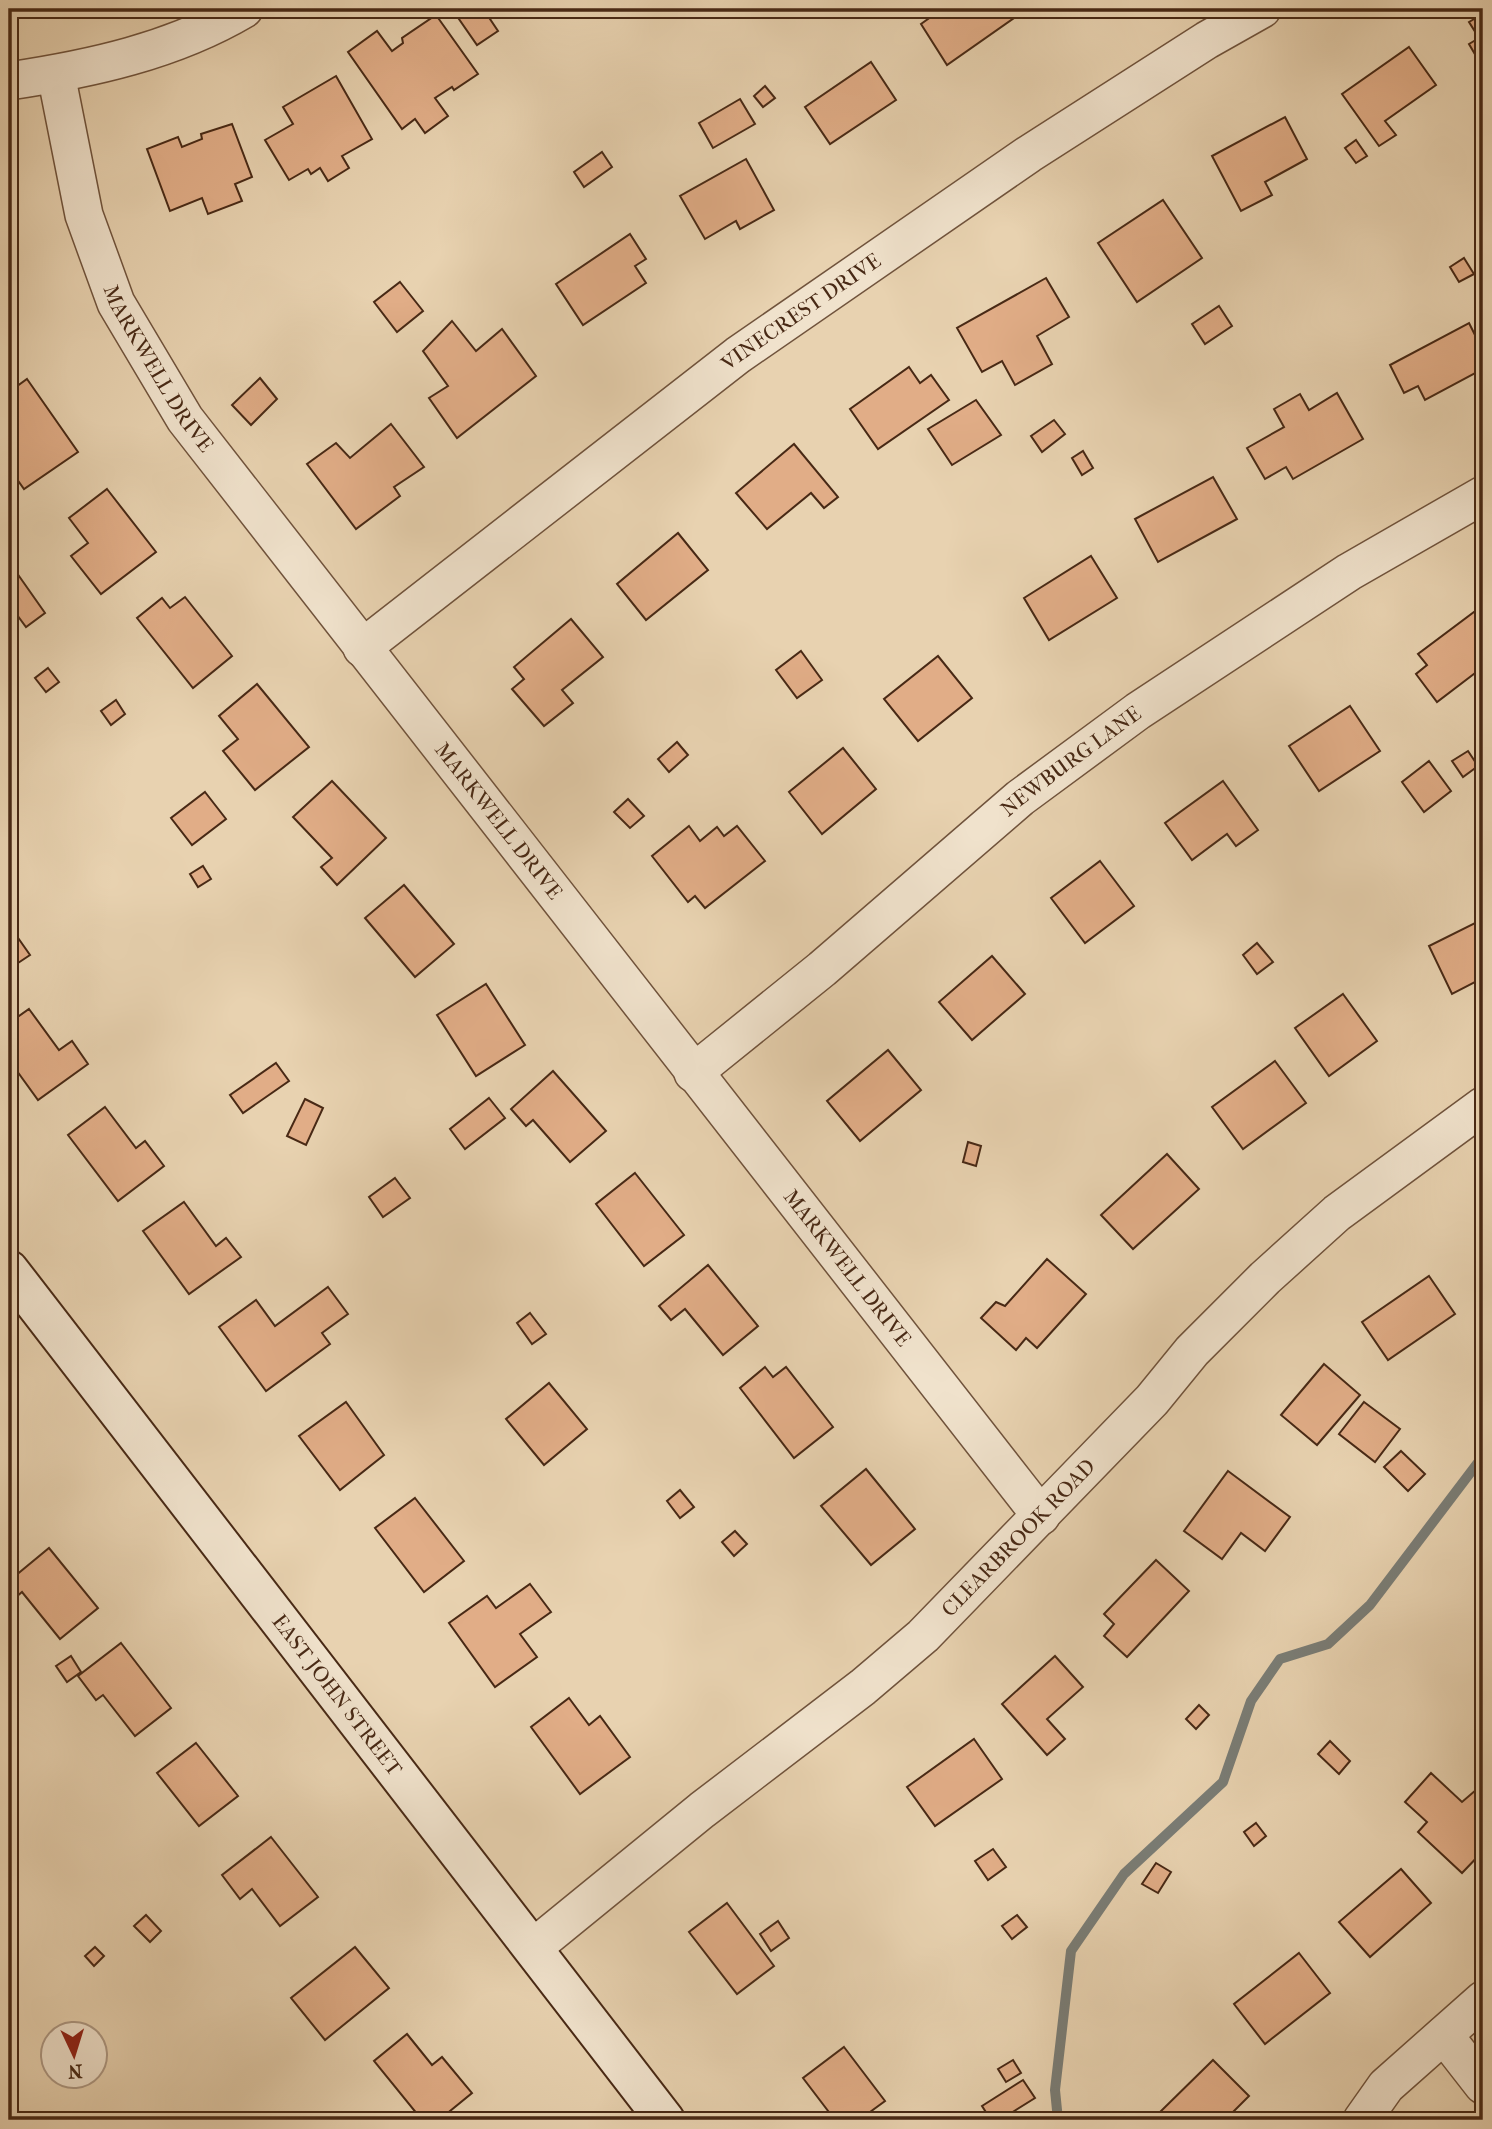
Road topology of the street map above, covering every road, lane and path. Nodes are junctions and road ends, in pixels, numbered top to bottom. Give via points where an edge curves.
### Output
1 (244, 9) edge
2 (1262, 9) edge
3 (56, 74) junction
4 (9, 81) edge
5 (1483, 495) edge
6 (362, 648) junction
7 (693, 1073) junction
8 (1483, 1106) edge
9 (9, 1270) edge
10 (1041, 1516) junction
11 (534, 1947) junction
12 (1483, 2000) edge
13 (1444, 2035) junction
14 (1483, 2085) edge
15 (665, 2120) edge
16 (1362, 2120) edge

1 - 3 street via 210,29 144,52
2 - 6 street, VINECREST DRIVE via 1029,154 738,355
3 - 4 street
3 - 6 street, MARKWELL DRIVE via 83,215 116,303 185,419
5 - 7 street, NEWBURG LANE via 1349,572 1127,719 1020,798
6 - 7 street, MARKWELL DRIVE
7 - 10 street, MARKWELL DRIVE
8 - 10 street, CLEARBROOK ROAD via 1337,1213 1265,1278 1192,1350 1152,1400
9 - 11 main road, EAST JOHN STREET
10 - 11 street, CLEARBROOK ROAD via 923,1636
11 - 15 main road, EAST JOHN STREET
12 - 13 street
13 - 14 street
13 - 16 street via 1386,2086

